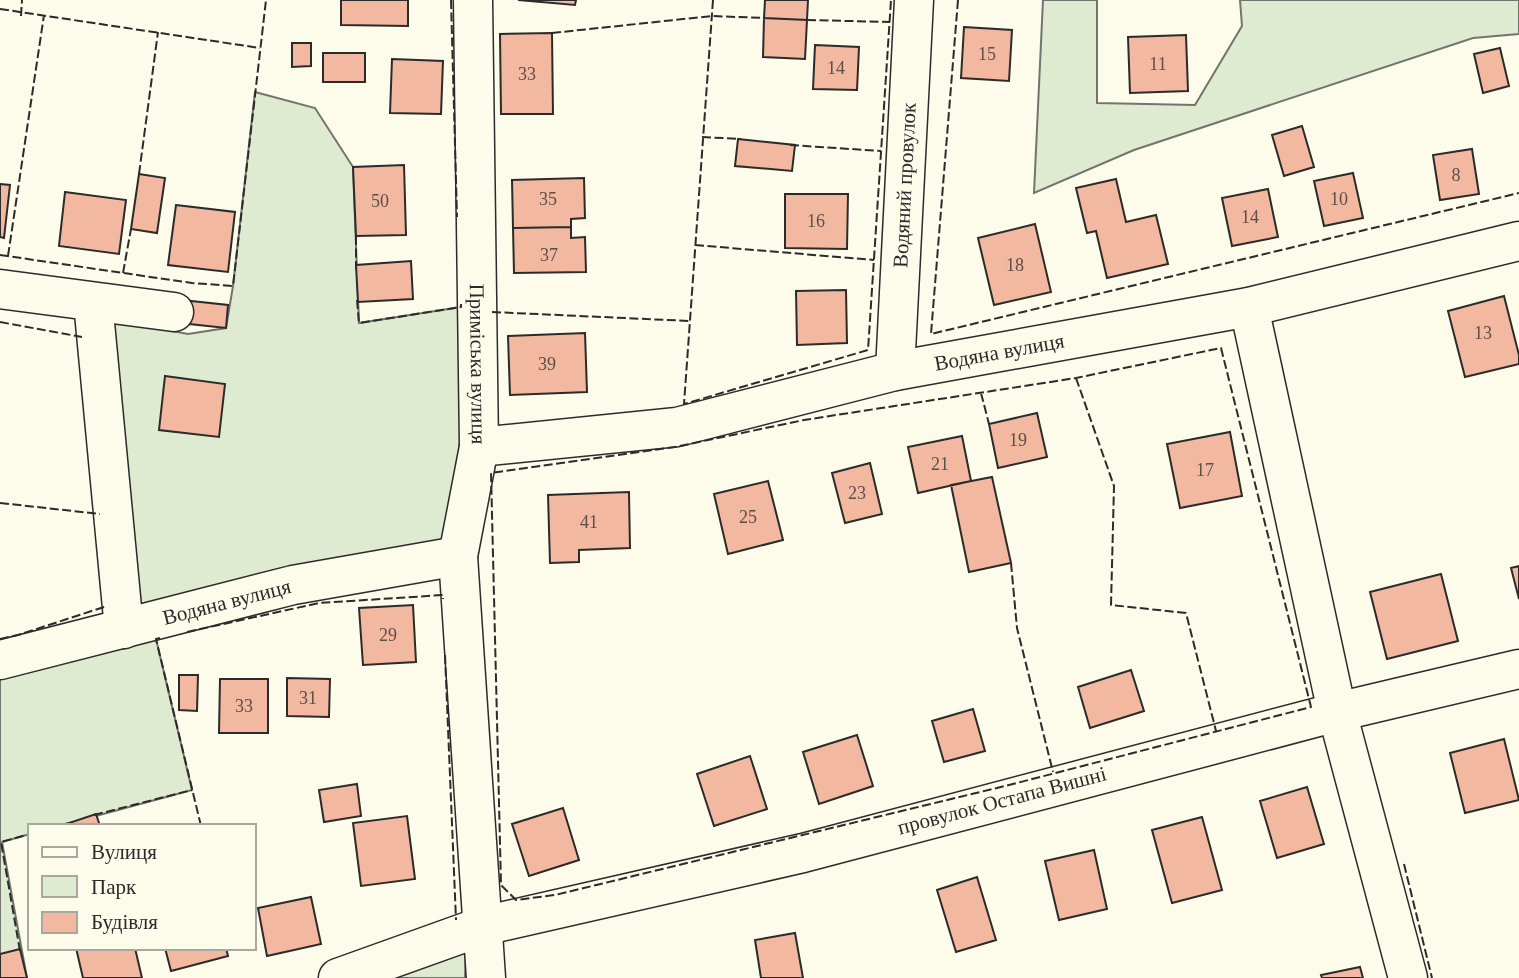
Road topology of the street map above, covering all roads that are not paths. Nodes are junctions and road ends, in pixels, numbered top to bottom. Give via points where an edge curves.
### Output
1 (473, 0) edge
2 (914, 0) edge
3 (1519, 241) edge
4 (0, 289) edge
5 (93, 302) junction
6 (1249, 307) junction
7 (174, 312) dead end
8 (895, 371) junction
9 (479, 446) junction
10 (458, 556) junction
11 (124, 629) junction
12 (0, 660) edge
13 (1519, 669) edge
14 (1337, 712) junction
15 (484, 926) junction
16 (338, 978) edge
17 (486, 978) edge
18 (1408, 978) edge

1 - 9 street, Приміська вулиця
2 - 8 street, Водяний провулок
3 - 6 street, Водяна вулиця
4 - 5 street
5 - 7 street
5 - 11 street
6 - 8 street, Водяна вулиця
6 - 14 street
8 - 9 street, Водяна вулиця via 677,427
9 - 10 street, Приміська вулиця
10 - 11 street, Водяна вулиця via 293,585
10 - 15 street, Приміська вулиця
11 - 12 street, Водяна вулиця
13 - 14 street, провулок Остапа Вишні
14 - 15 street, провулок Остапа Вишні via 803,853
14 - 18 street
15 - 16 street, провулок Остапа Вишні
15 - 17 street, Приміська вулиця

